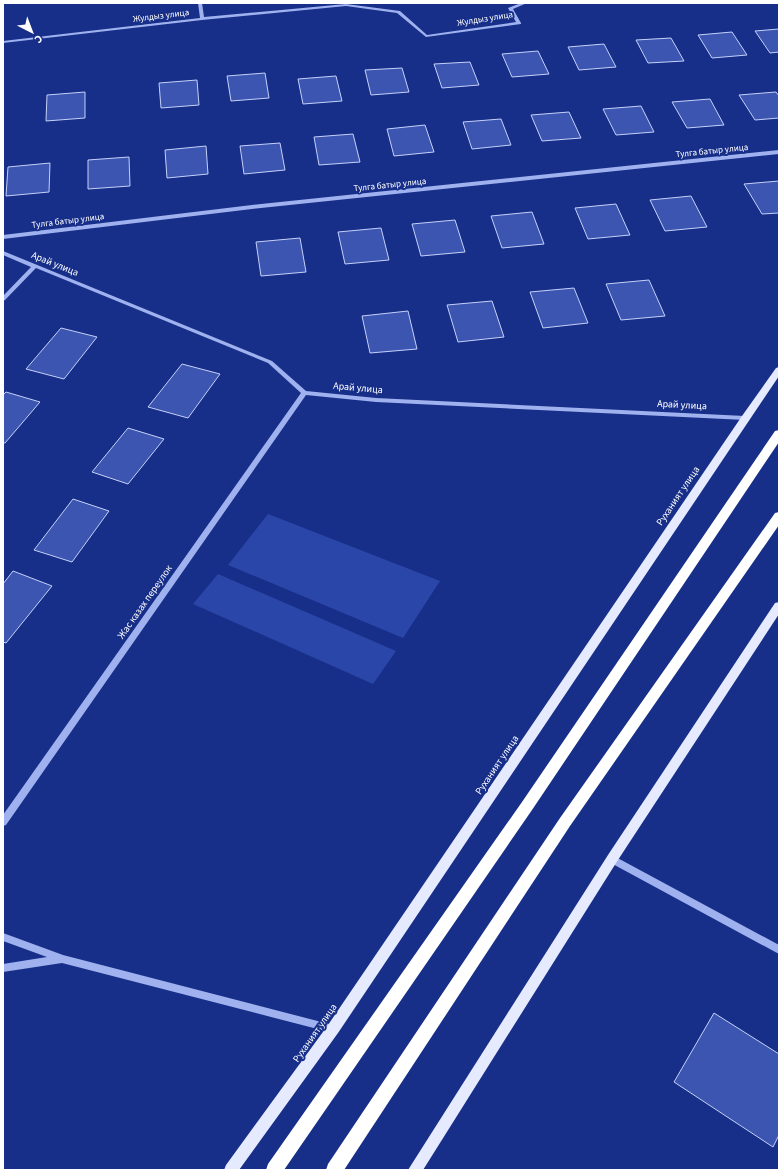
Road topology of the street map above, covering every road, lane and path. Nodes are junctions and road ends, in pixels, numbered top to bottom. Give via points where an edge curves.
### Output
1 (200, 3) edge
2 (506, 3) edge
3 (525, 3) edge
4 (346, 4) edge
5 (510, 8) junction
6 (202, 19) junction
7 (3, 42) edge
8 (779, 152) edge
9 (3, 237) edge
10 (3, 253) edge
11 (35, 266) junction
12 (3, 299) edge
13 (779, 370) edge
14 (304, 393) junction
15 (745, 418) junction
16 (779, 434) edge
17 (779, 516) edge
18 (779, 606) edge
19 (3, 822) edge
20 (612, 859) junction
21 (3, 937) edge
22 (779, 950) edge
23 (63, 959) junction
24 (3, 968) edge
25 (333, 1029) junction
26 (231, 1170) edge
27 (274, 1170) edge
28 (334, 1170) edge
29 (415, 1170) edge

1 - 6 street
2 - 5 street
3 - 5 street, Жулдыз улица
4 - 5 street, Жулдыз улица via 398,12 426,36 519,23
4 - 6 street, Жулдыз улица
6 - 7 street, Жулдыз улица
8 - 9 street, Тулга батыр улица via 261,206
10 - 11 street, Арай улица
11 - 12 street
11 - 14 street, Арай улица via 270,362
13 - 15 main road, Руханият улица
14 - 15 street, Арай улица via 376,400
14 - 19 street, Жас казах переулок
15 - 25 main road, Руханият улица
16 - 27 highway via 527,806
17 - 28 highway via 565,822
18 - 20 main road
20 - 22 street
20 - 29 main road
21 - 23 street
23 - 24 street
23 - 25 street
25 - 26 main road, Руханият улица

